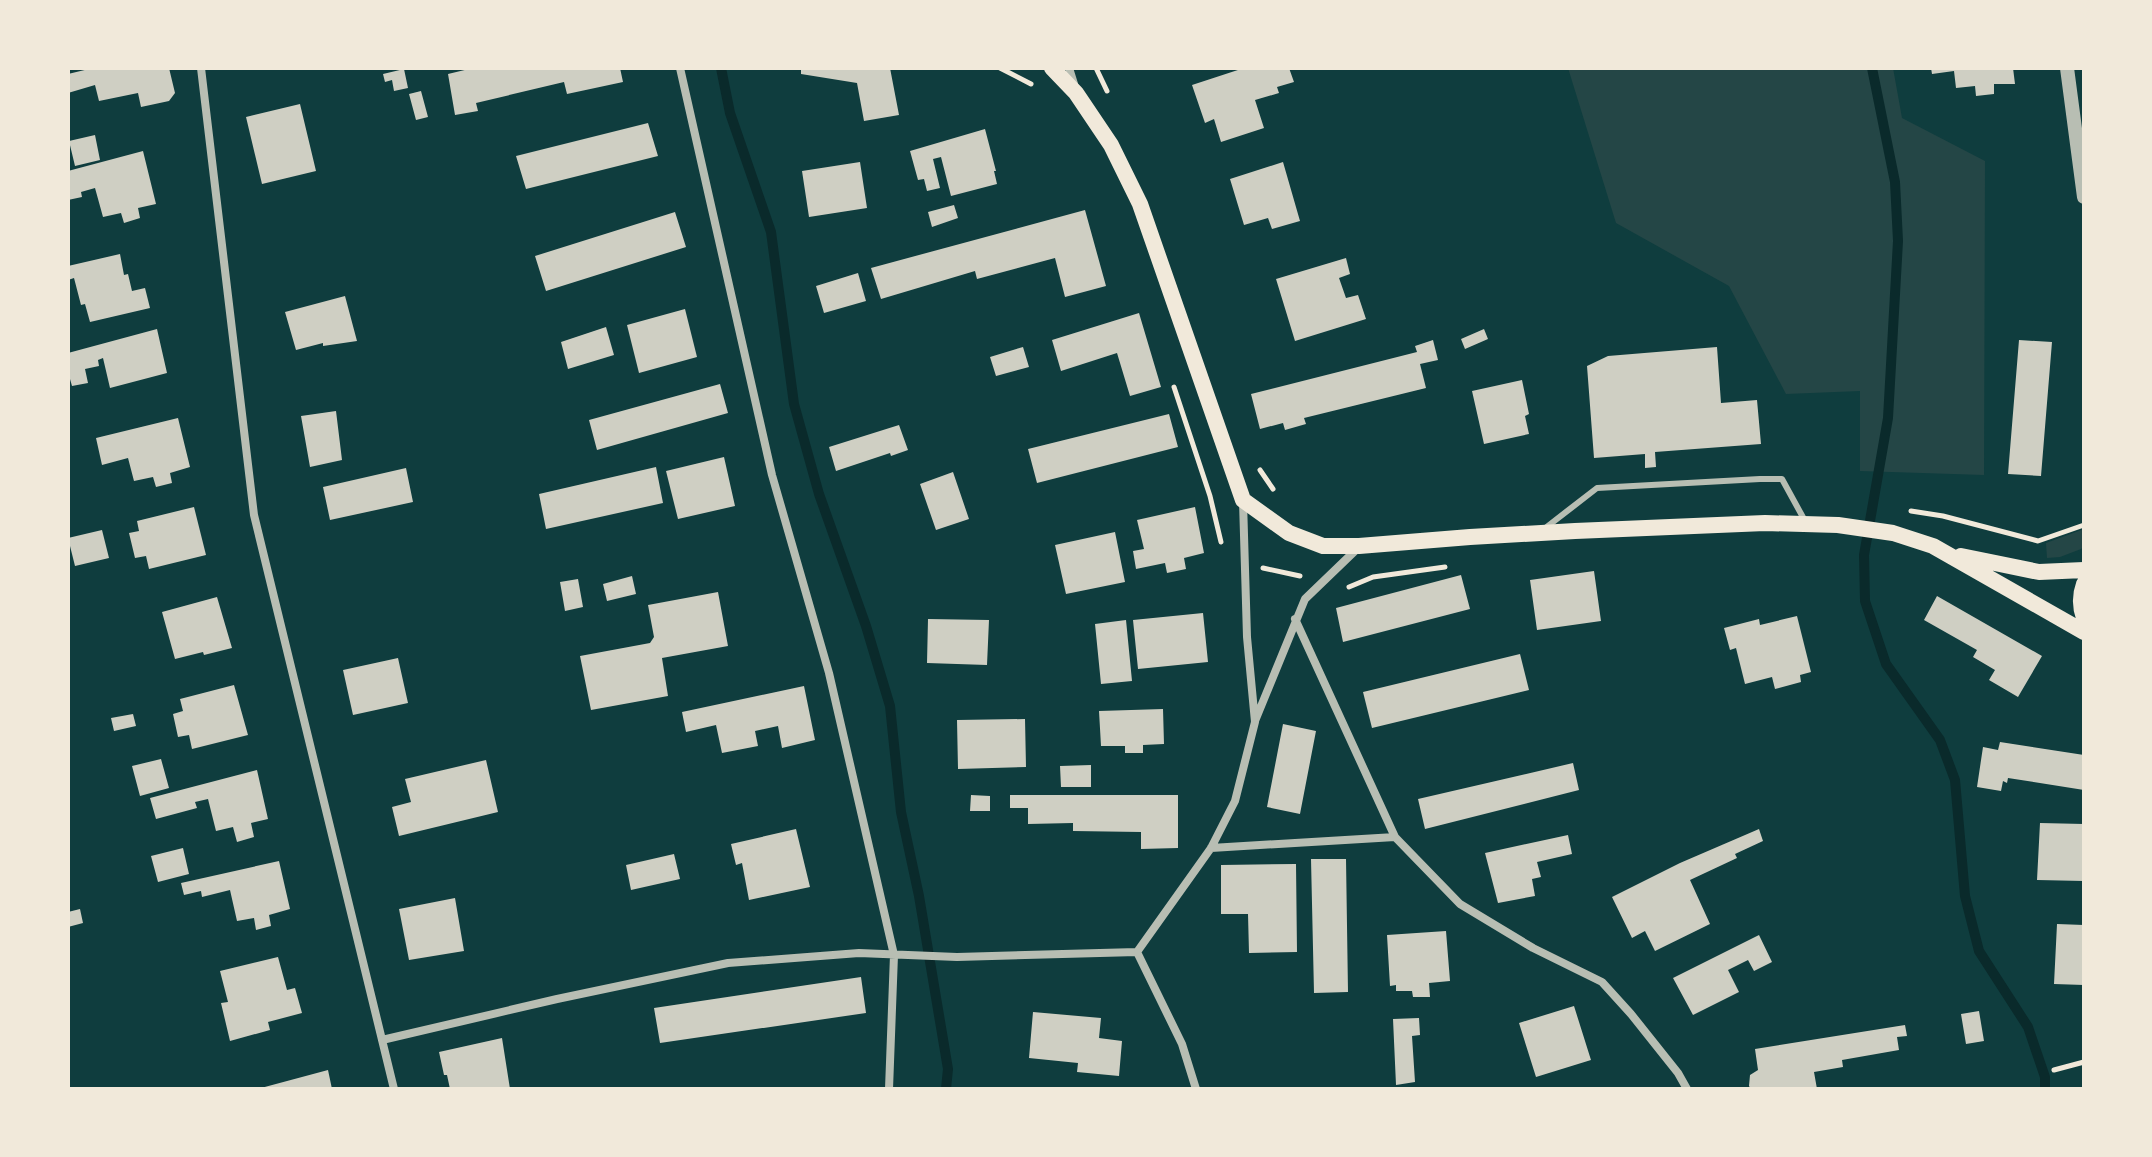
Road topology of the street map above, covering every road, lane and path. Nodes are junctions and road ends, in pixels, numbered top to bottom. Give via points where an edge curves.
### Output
1 (201, 68) edge
2 (680, 68) edge
3 (1000, 68) edge
4 (1052, 68) edge
5 (1069, 68) edge
6 (1096, 68) edge
7 (2067, 68) edge
8 (1036, 87) dead end
9 (1108, 92) dead end
10 (1076, 93) junction
11 (2084, 197) edge
12 (1172, 380) dead end
13 (1254, 461) dead end
14 (1281, 496) dead end
15 (1243, 500) junction
16 (1911, 511) dead end
17 (1807, 524) junction
18 (2084, 525) edge
19 (1539, 533) junction
20 (1359, 546) junction
21 (1944, 551) junction
22 (1224, 552) dead end
23 (2084, 570) edge
24 (2084, 584) edge
25 (2084, 618) edge
26 (1295, 619) junction
27 (2084, 632) edge
28 (1255, 722) junction
29 (1395, 837) junction
30 (1211, 848) junction
31 (1137, 952) junction
32 (894, 955) junction
33 (382, 1040) junction
34 (2084, 1062) edge
35 (2054, 1070) dead end
36 (394, 1089) edge
37 (889, 1089) edge
38 (1196, 1089) edge
39 (1687, 1089) edge

1 - 33 street via 254,515
2 - 32 street via 772,475 829,673
3 - 8 path
4 - 10 main road
5 - 10 street
6 - 9 path
7 - 11 street
10 - 15 main road via 1111,145 1140,204
12 - 22 path
13 - 14 path
15 - 20 main road via 1289,533 1323,546
15 - 28 street
16 - 18 path via 2038,541
17 - 19 main road
17 - 19 lane via 1782,479 1760,479 1597,488
17 - 21 main road via 1893,533
19 - 20 main road
20 - 26 street via 1305,599
21 - 23 main road via 2039,572
21 - 27 main road
24 - 25 main road
26 - 28 street
26 - 29 street
28 - 30 street via 1235,801
29 - 30 street
29 - 39 street via 1460,904 1602,982
30 - 31 street
31 - 32 street
31 - 38 street via 1182,1044
32 - 33 street via 728,963
32 - 37 street
33 - 36 street
34 - 35 path

